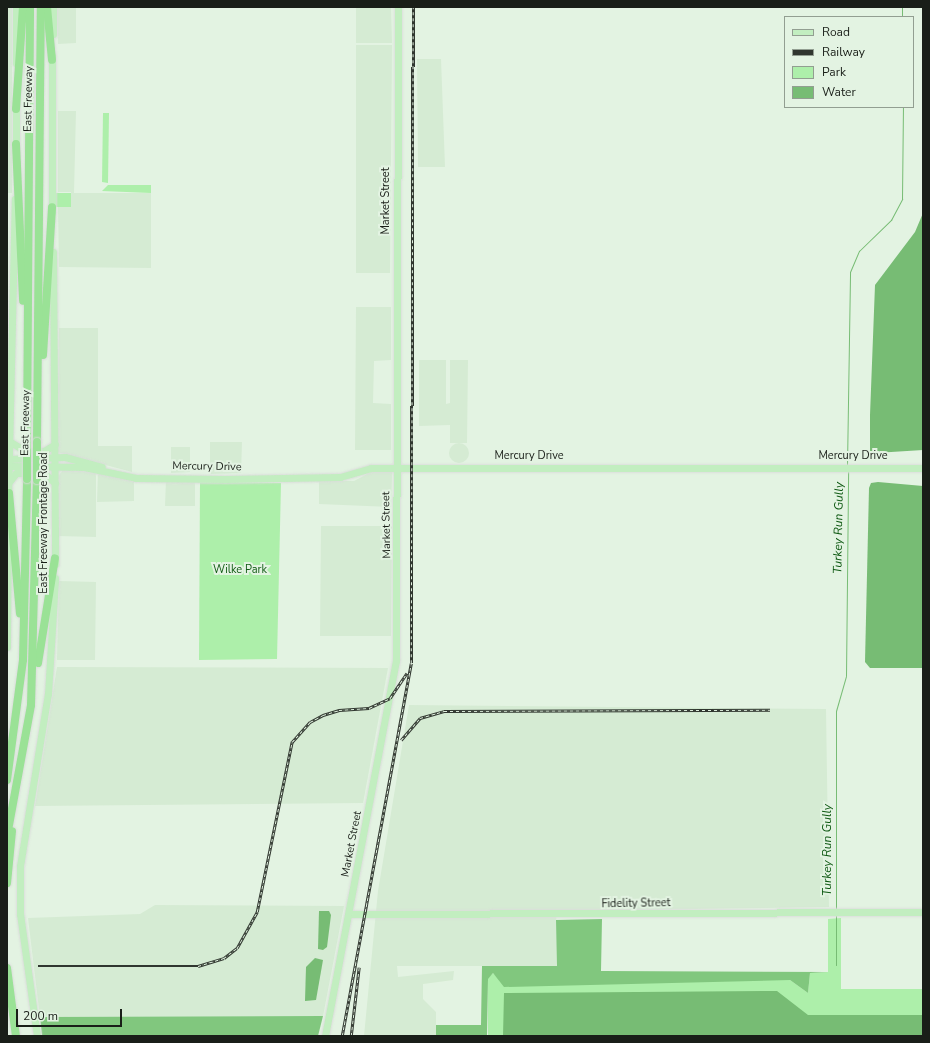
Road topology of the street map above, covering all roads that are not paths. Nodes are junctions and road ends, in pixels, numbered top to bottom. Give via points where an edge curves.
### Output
1 (16, 7) edge
2 (23, 7) edge
3 (30, 7) edge
4 (41, 7) edge
5 (47, 7) edge
6 (53, 7) edge
7 (398, 7) edge
8 (52, 60) junction
9 (16, 109) junction
10 (16, 144) junction
11 (52, 207) junction
12 (27, 383) junction
13 (37, 426) junction
14 (9, 441) junction
15 (55, 444) junction
16 (55, 456) junction
17 (9, 462) junction
18 (55, 466) junction
19 (397, 468) junction
20 (923, 468) edge
21 (136, 478) junction
22 (9, 483) junction
23 (55, 484) junction
24 (9, 493) junction
25 (55, 558) junction
26 (7, 647) edge
27 (23, 660) junction
28 (31, 705) junction
29 (7, 780) edge
30 (15, 796) junction
31 (7, 836) edge
32 (7, 883) edge
33 (923, 912) edge
34 (350, 914) junction
35 (7, 968) edge
36 (16, 1036) edge
37 (37, 1036) edge
38 (325, 1036) edge

1 - 9 main road
2 - 9 highway
3 - 12 highway, East Freeway
4 - 13 highway, East Freeway
5 - 8 highway
6 - 8 main road, East Freeway Frontage Road
7 - 19 main road, Market Street
8 - 11 main road, East Freeway Frontage Road
9 - 10 main road
10 - 12 highway
10 - 14 main road
11 - 13 highway
11 - 15 main road, East Freeway Frontage Road
12 - 27 highway, East Freeway, bridge
13 - 28 highway, East Freeway, bridge
14 - 15 main road via 25,451 44,450
14 - 17 main road
15 - 16 main road, East Freeway Frontage Road
16 - 17 main road, Mercury Drive
16 - 18 main road, East Freeway Frontage Road
16 - 21 main road, Mercury Drive via 83,460
17 - 18 main road, Mercury Drive
17 - 22 main road
18 - 21 main road, Mercury Drive via 84,467
18 - 23 main road, East Freeway Frontage Road
19 - 20 main road, Mercury Drive
19 - 21 main road, Mercury Drive via 371,468 340,477
19 - 34 main road, Market Street via 396,661
22 - 23 main road via 14,474 26,472 46,473
22 - 24 main road
23 - 25 main road, East Freeway Frontage Road
24 - 26 main road
24 - 27 highway
25 - 28 highway
25 - 37 main road, East Freeway Frontage Road via 48,694 20,866 20,914
27 - 29 highway, East Freeway
28 - 30 highway, East Freeway
30 - 31 highway, East Freeway
30 - 32 highway
33 - 34 main road, Fidelity Street
34 - 38 main road, Market Street
35 - 36 highway

